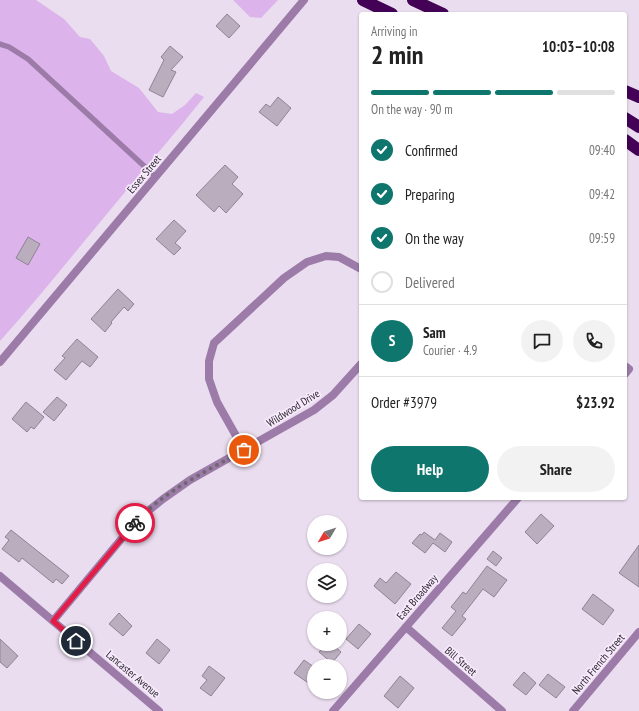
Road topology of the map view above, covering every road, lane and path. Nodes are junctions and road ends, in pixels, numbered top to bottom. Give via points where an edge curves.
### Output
1 (304, 0) edge
2 (363, 0) edge
3 (413, 0) edge
4 (388, 12) edge
5 (439, 12) edge
6 (0, 44) edge
7 (627, 92) edge
8 (639, 97) edge
9 (627, 119) edge
10 (639, 127) edge
11 (627, 141) edge
12 (639, 150) edge
13 (156, 177) junction
14 (359, 268) edge
15 (0, 362) edge
16 (359, 366) edge
17 (244, 450) junction
18 (516, 500) edge
19 (0, 576) edge
20 (53, 621) junction
21 (406, 627) junction
22 (639, 632) edge
23 (160, 711) edge
24 (333, 711) edge
25 (502, 711) edge
26 (573, 711) edge

1 - 13 street, Essex Street
2 - 4 highway
3 - 5 highway
6 - 13 lane via 28,59
7 - 8 highway
9 - 10 highway
11 - 12 highway
13 - 15 street, Essex Street
14 - 17 street via 339,257 326,256 307,262 284,278 214,343 208,361 209,379 217,402
16 - 17 street, Wildwood Drive via 333,395 314,410
17 - 20 street, Wildwood Drive via 190,480 138,519
18 - 21 street, East Broadway
19 - 20 street, Lancaster Avenue
20 - 23 street, Lancaster Avenue
21 - 24 street, East Broadway
21 - 25 street, Bill Street
22 - 26 street, North French Street

